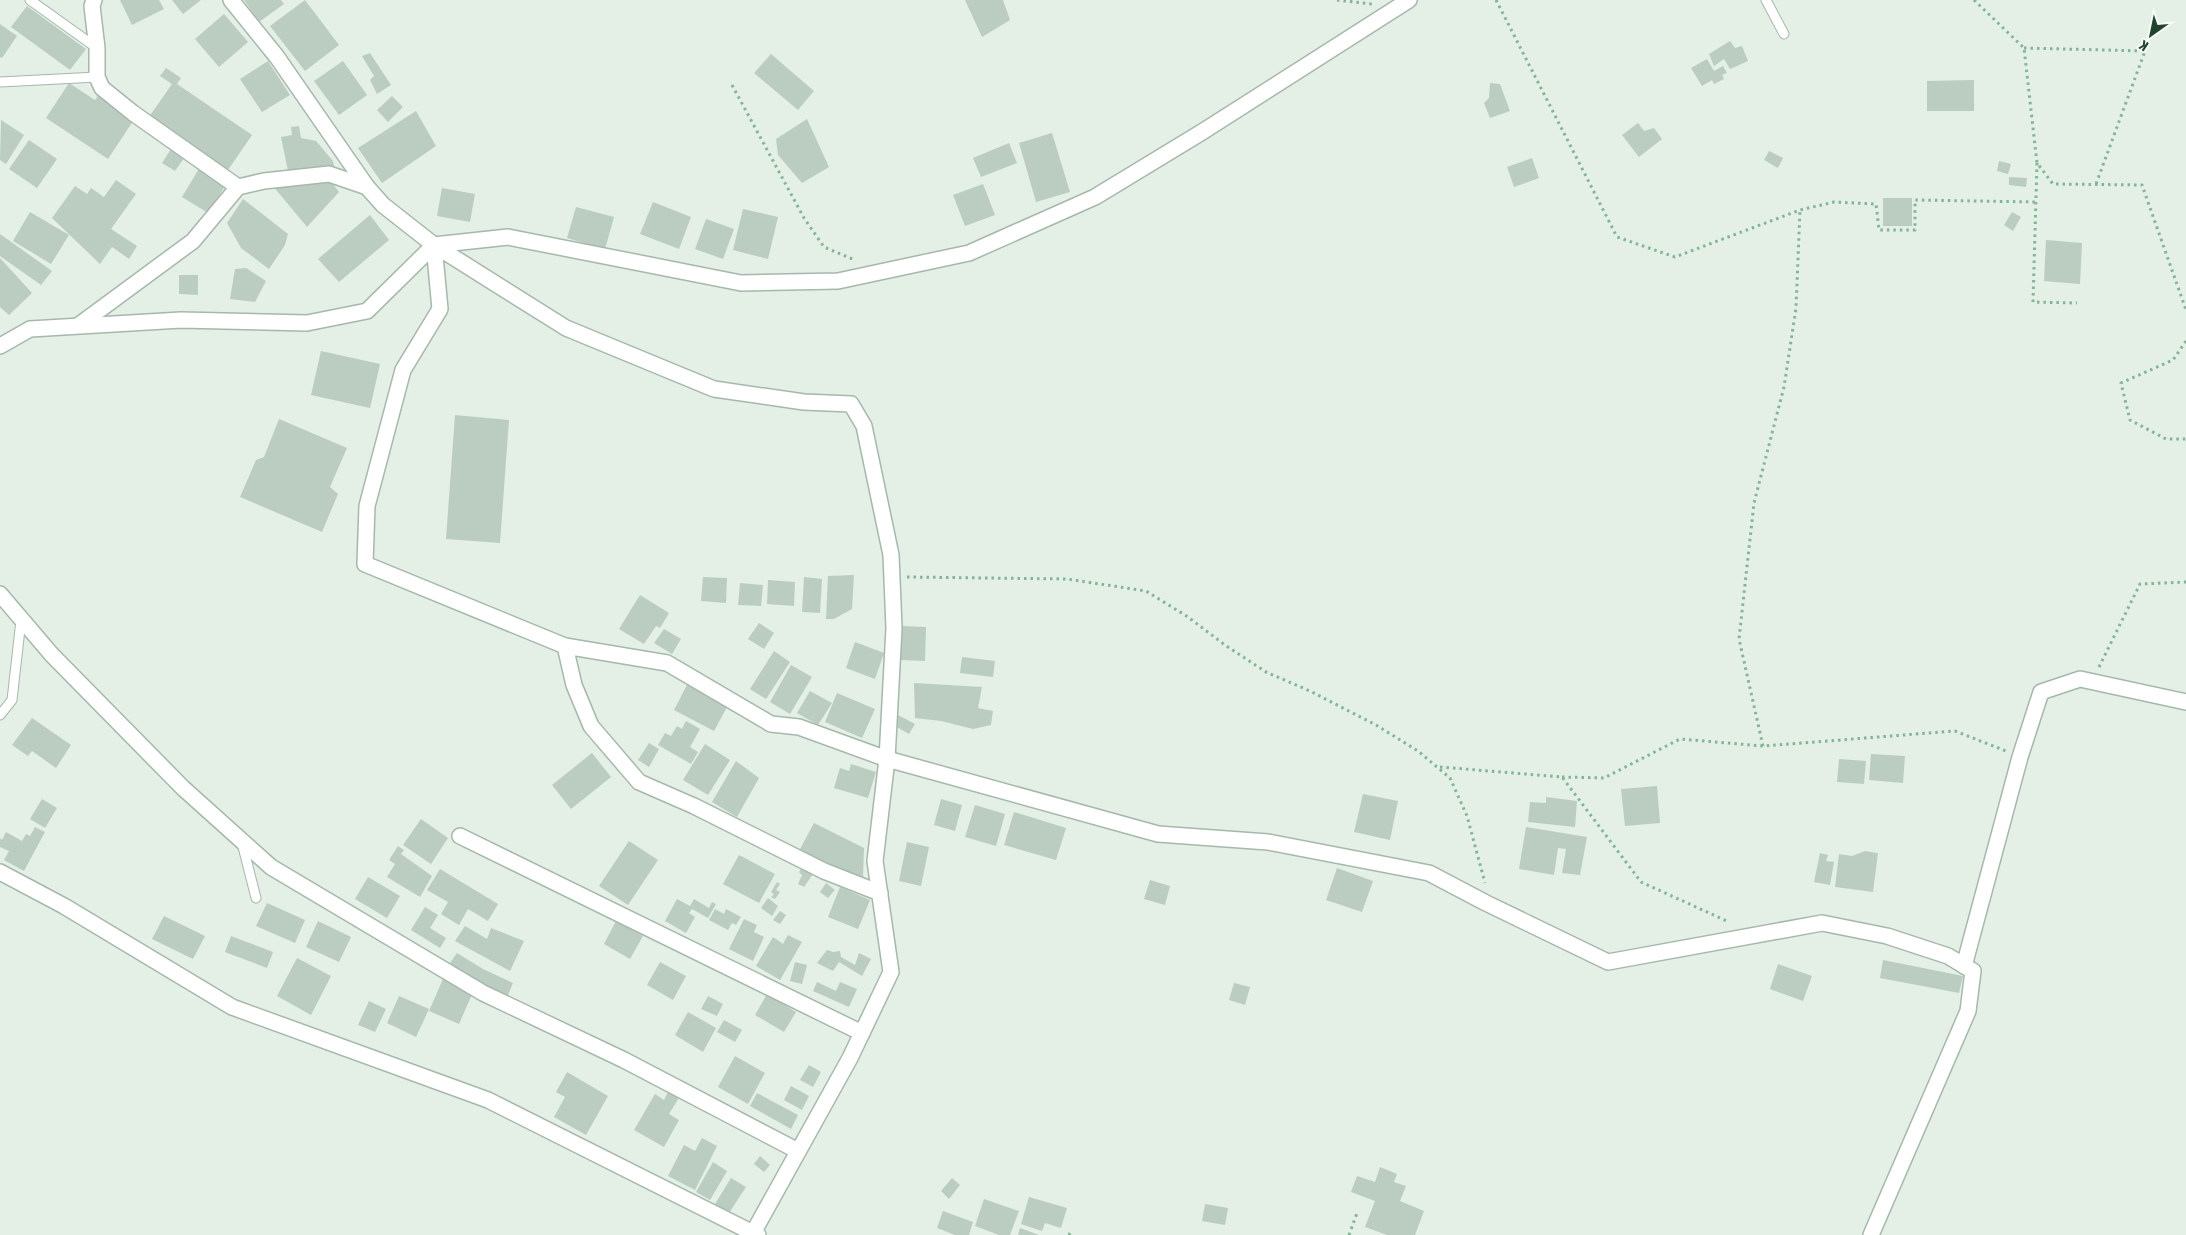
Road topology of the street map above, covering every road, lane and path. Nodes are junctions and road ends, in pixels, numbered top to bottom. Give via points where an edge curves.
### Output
1 (30, 0) edge
2 (94, 0) edge
3 (231, 0) edge
4 (1337, 0) edge
5 (1496, 0) edge
6 (1766, 0) edge
7 (1974, 0) edge
8 (1404, 3) edge
9 (1784, 34) dead end
10 (98, 48) junction
11 (2024, 48) junction
12 (97, 77) junction
13 (0, 82) edge
14 (732, 85) dead end
15 (2037, 163) junction
16 (2096, 184) junction
17 (238, 187) junction
18 (367, 187) junction
19 (2036, 202) junction
20 (1800, 210) junction
21 (434, 245) junction
22 (858, 261) dead end
23 (2077, 303) dead end
24 (2186, 310) edge
25 (79, 325) junction
26 (2186, 341) edge
27 (0, 346) edge
28 (2186, 439) edge
29 (892, 577) junction
30 (2186, 582) edge
31 (0, 594) edge
32 (21, 620) junction
33 (565, 646) junction
34 (2093, 682) junction
35 (2186, 702) edge
36 (0, 715) edge
37 (1763, 746) junction
38 (2020, 757) junction
39 (887, 759) junction
40 (1438, 767) junction
41 (1562, 777) junction
42 (460, 836) dead end
43 (241, 840) junction
44 (0, 872) edge
45 (880, 893) junction
46 (256, 898) dead end
47 (1486, 903) junction
48 (1730, 923) dead end
49 (1964, 966) junction
50 (862, 1034) junction
51 (798, 1151) junction
52 (1357, 1212) dead end
53 (756, 1234) edge
54 (1350, 1235) edge
55 (1872, 1235) edge

1 - 10 lane
2 - 10 street
3 - 18 street via 277,57
4 - 8 path
5 - 20 path via 1617,237 1675,257
6 - 9 lane
7 - 11 path
8 - 21 street via 1095,196 969,253 838,280 740,283 508,237
10 - 12 street
11 - 15 path
11 - 16 path via 2145,51
12 - 13 lane
12 - 17 street via 102,88 132,113
14 - 22 path via 804,218 824,248
15 - 16 path via 2053,184
15 - 19 path
16 - 24 path via 2142,185
17 - 18 street via 328,174
17 - 25 street via 193,241
18 - 21 street via 383,205
19 - 20 path via 1914,200 1915,230 1879,230 1876,204 1834,202
19 - 23 path via 2034,302
20 - 37 path via 1794,317 1784,387 1754,503 1739,638
21 - 25 street via 367,311 307,323 181,320
21 - 29 street via 566,328 714,389 804,402 850,404 864,426 891,555
21 - 33 street via 440,309 403,370 367,506 365,564
25 - 27 street via 30,329
26 - 28 path via 2173,360 2121,383 2130,420 2166,439
29 - 39 street via 894,628
29 - 40 path via 1067,579 1146,591 1266,672 1376,725
30 - 34 path via 2140,584
31 - 32 street
32 - 36 lane via 12,700
32 - 43 street via 183,788
33 - 39 street via 667,663 771,724 799,727
33 - 45 street via 574,685 591,726 639,782 824,871
34 - 35 street
34 - 38 street via 2080,679 2041,692
37 - 38 path via 1955,731
37 - 41 path via 1680,739 1604,778
38 - 49 street
39 - 45 street via 875,861
39 - 47 street via 1158,834 1268,842 1430,873
40 - 41 path
40 - 47 path via 1450,778 1467,816 1487,890
41 - 48 path via 1642,882
42 - 50 street
43 - 46 lane
43 - 51 street via 271,867 483,993 624,1060
44 - 53 street via 64,906 232,1007 488,1100
45 - 50 street via 891,972
47 - 49 street via 1608,962 1822,923 1887,936 1948,956
49 - 55 street via 1973,971 1968,1011
50 - 51 street
51 - 53 street
52 - 54 path

